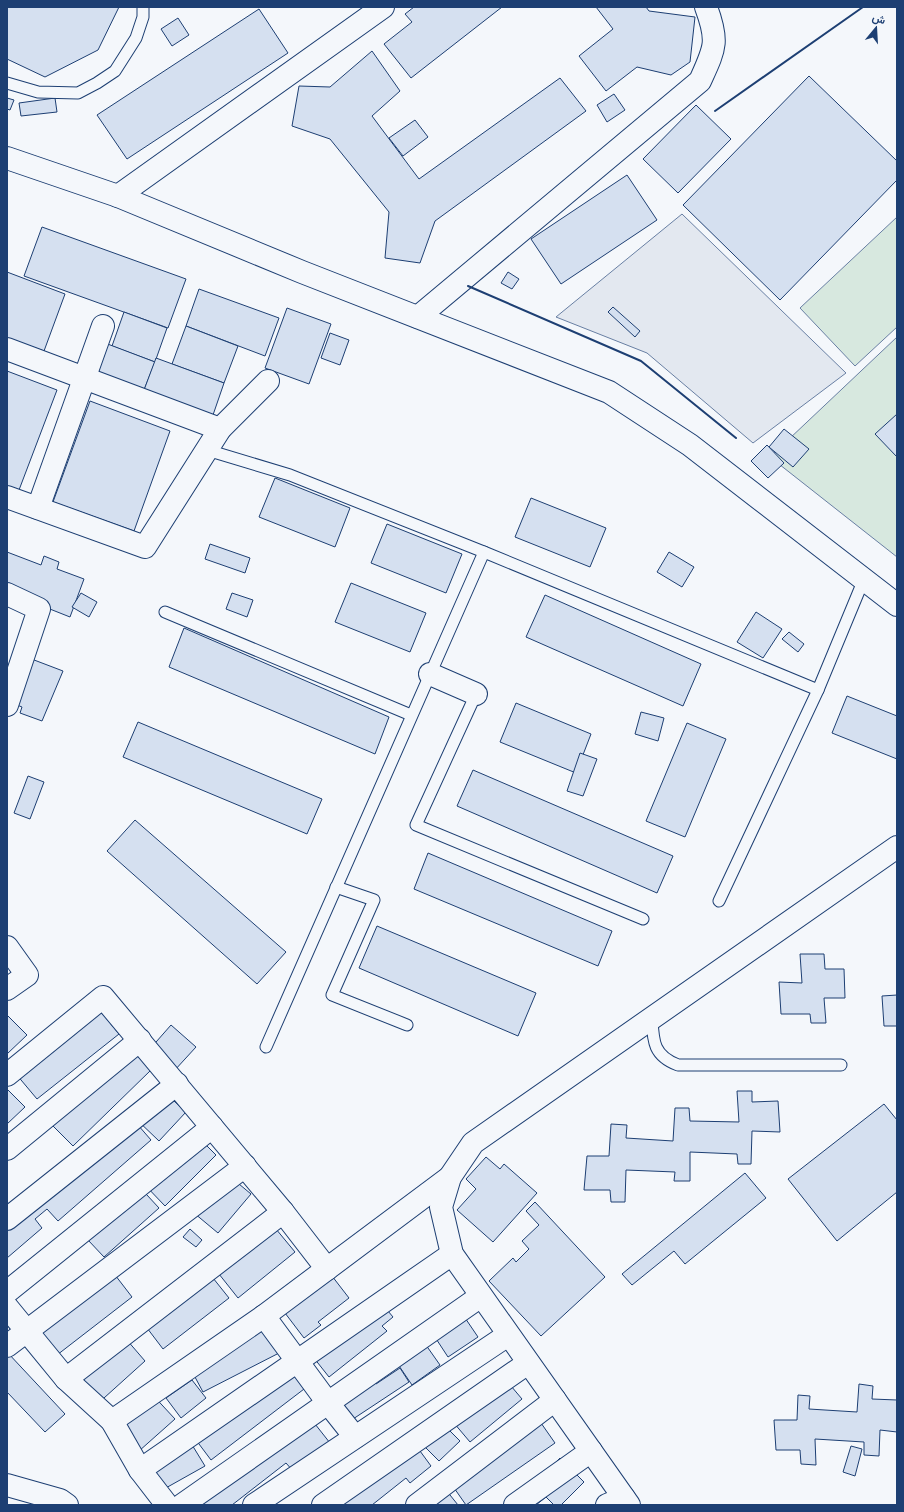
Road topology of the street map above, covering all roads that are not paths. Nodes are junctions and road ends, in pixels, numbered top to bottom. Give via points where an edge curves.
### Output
1 (142, 7) edge
2 (383, 7) edge
3 (706, 7) edge
4 (7, 83) edge
5 (7, 158) edge
6 (118, 196) junction
7 (418, 317) junction
8 (102, 326) dead end
9 (7, 349) edge
10 (85, 377) junction
11 (268, 382) dead end
12 (220, 428) junction
13 (207, 450) junction
14 (7, 497) edge
15 (38, 508) junction
16 (484, 552) junction
17 (864, 580) junction
18 (7, 594) edge
19 (897, 605) edge
20 (165, 612) dead end
21 (430, 674) junction
22 (818, 690) junction
23 (476, 694) joint
24 (7, 705) edge
25 (411, 715) junction
26 (897, 847) edge
27 (336, 887) junction
28 (720, 901) dead end
29 (643, 919) dead end
30 (7, 947) edge
31 (7, 989) edge
32 (652, 1019) junction
33 (407, 1025) dead end
34 (140, 1040) junction
35 (266, 1047) dead end
36 (841, 1065) dead end
37 (7, 1075) edge
38 (177, 1084) junction
39 (212, 1127) junction
40 (7, 1149) edge
41 (245, 1166) junction
42 (450, 1177) junction
43 (283, 1212) junction
44 (7, 1219) edge
45 (452, 1254) junction
46 (327, 1269) junction
47 (7, 1292) edge
48 (481, 1296) junction
49 (7, 1307) edge
50 (264, 1316) junction
51 (27, 1332) junction
52 (508, 1335) junction
53 (7, 1346) edge
54 (298, 1361) junction
55 (528, 1363) junction
56 (66, 1378) junction
57 (555, 1400) junction
58 (328, 1403) junction
59 (112, 1421) junction
60 (355, 1437) junction
61 (591, 1451) junction
62 (140, 1470) junction
63 (7, 1485) edge
64 (620, 1503) edge
65 (67, 1505) edge
66 (167, 1505) edge
67 (182, 1505) edge
68 (254, 1505) edge
69 (322, 1505) edge
70 (417, 1505) edge
71 (515, 1505) edge

1 - 4 lane via 143,17 136,38 115,71 98,83 78,93 38,92
2 - 6 street
3 - 7 street via 715,42 700,81
5 - 6 street
6 - 7 street
7 - 17 street via 609,392 690,445
8 - 10 street
9 - 10 street
10 - 12 street
10 - 15 street
11 - 12 street
12 - 13 street
13 - 15 street via 145,547
13 - 16 lane via 290,475
14 - 15 street
16 - 21 lane
16 - 22 lane
17 - 19 street
17 - 22 lane
18 - 24 street via 39,609
20 - 25 lane
21 - 23 street
21 - 25 lane
22 - 28 lane
23 - 29 lane via 416,825
25 - 27 lane
26 - 32 street
27 - 33 lane via 374,900 332,995
27 - 35 lane
30 - 31 street via 27,976
32 - 36 lane via 653,1042 659,1053 667,1060 678,1064
32 - 42 street via 473,1143
34 - 37 street via 103,997
34 - 38 street
34 - 40 street
38 - 39 street
38 - 44 street
39 - 41 street
39 - 47 street
41 - 43 street
41 - 51 street
42 - 45 street via 441,1207
42 - 46 street
43 - 46 street
43 - 56 street
45 - 48 street
45 - 54 street
46 - 50 street
48 - 52 street
48 - 58 street
49 - 51 street
50 - 54 street
50 - 59 street
51 - 53 street
51 - 56 street
52 - 55 street
52 - 60 street
54 - 58 street
54 - 62 street
55 - 57 street
55 - 69 street
56 - 59 street
57 - 61 street
57 - 70 street
58 - 60 street
58 - 67 street
59 - 62 street
60 - 68 street
61 - 64 street
61 - 71 street
62 - 66 street
63 - 65 street via 60,1500

